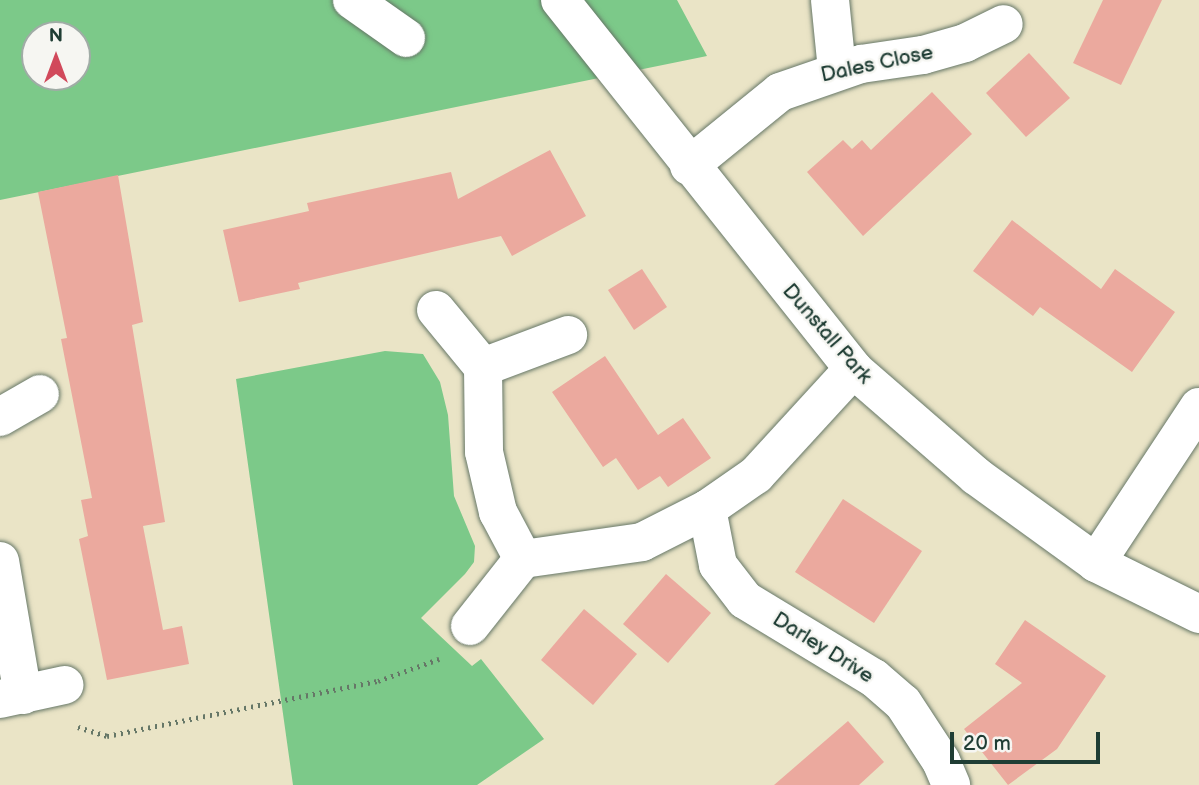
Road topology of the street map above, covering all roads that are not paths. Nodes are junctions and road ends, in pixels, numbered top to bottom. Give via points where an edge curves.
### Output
1 (352, 0) edge
2 (560, 0) edge
3 (830, 0) edge
4 (1004, 24) dead end
5 (406, 38) dead end
6 (837, 70) junction
7 (689, 166) junction
8 (436, 310) dead end
9 (568, 335) dead end
10 (483, 366) junction
11 (853, 369) junction
12 (40, 394) dead end
13 (1199, 407) edge
14 (0, 416) edge
15 (707, 509) junction
16 (523, 559) junction
17 (0, 561) edge
18 (1096, 563) junction
19 (1199, 614) edge
20 (470, 626) road end
21 (64, 685) road end
22 (12, 697) edge
23 (951, 785) edge

1 - 5 street
2 - 7 street, Dunstall Park
3 - 6 street
4 - 6 street, Dales Close via 965,43 923,55
6 - 7 street, Dales Close via 780,92
7 - 11 street, Dunstall Park
8 - 10 street
9 - 10 street
10 - 16 street via 484,452 498,512
11 - 15 street via 756,475
11 - 18 street, Dunstall Park via 976,476
12 - 14 street
13 - 18 street
15 - 16 street via 642,542
15 - 23 street, Darley Drive via 718,565 745,600 874,678 903,703
16 - 20 street
17 - 22 street
18 - 19 street, Dunstall Park
21 - 22 street

